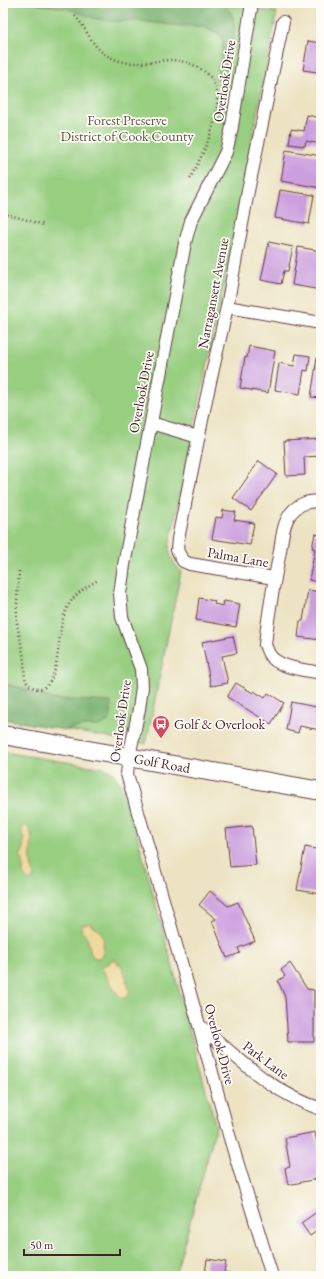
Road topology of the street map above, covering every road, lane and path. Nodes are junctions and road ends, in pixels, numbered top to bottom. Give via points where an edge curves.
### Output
1 (252, 3) edge
2 (75, 16) dead end
3 (283, 22) dead end
4 (189, 180) dead end
5 (3, 213) edge
6 (44, 224) dead end
7 (227, 307) junction
8 (321, 323) edge
9 (151, 423) junction
10 (198, 437) junction
11 (321, 500) edge
12 (190, 564) joint
13 (19, 571) dead end
14 (274, 578) junction
15 (98, 580) dead end
16 (321, 673) edge
17 (3, 735) edge
18 (129, 757) junction
19 (321, 791) edge
20 (199, 1025) junction
21 (321, 1109) edge
22 (272, 1276) edge

1 - 9 street, Overlook Drive via 231,132 226,152 191,221
2 - 4 path via 99,50 117,60 138,64 171,60 194,65 210,75 218,99 215,121
3 - 7 street, Narragansett Avenue
5 - 6 path
7 - 8 street
7 - 10 street, Narragansett Avenue
9 - 10 street
9 - 18 street, Overlook Drive via 120,594 122,617 141,669 142,687
10 - 12 street, Narragansett Avenue via 178,539 180,556 183,561
11 - 14 street, Palma Lane via 308,501 290,514 285,525
12 - 14 street, Palma Lane
13 - 15 path via 16,606 24,677 33,687 39,689 44,688 51,680 67,607 82,590
14 - 16 street via 265,645 270,655 280,663
17 - 18 main road, Golf Road
18 - 19 main road, Golf Road
18 - 20 street, Overlook Drive via 127,774
20 - 21 street, Park Lane via 275,1088
20 - 22 street, Overlook Drive

